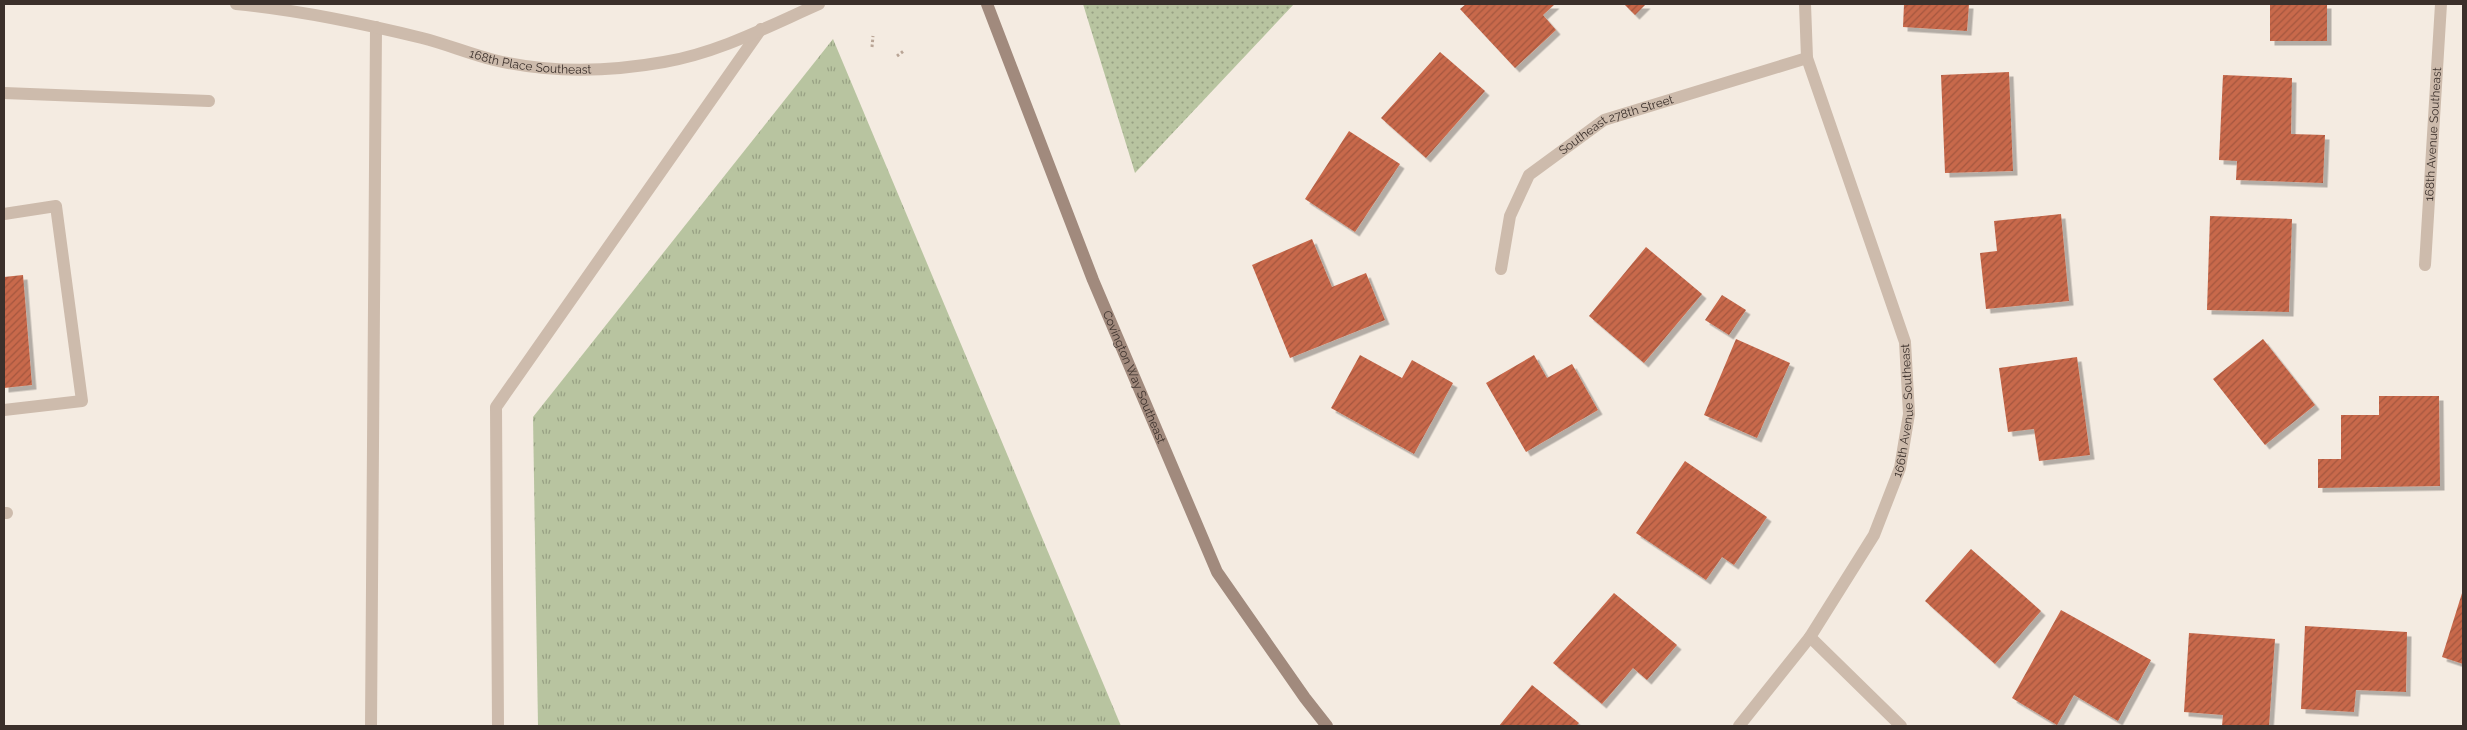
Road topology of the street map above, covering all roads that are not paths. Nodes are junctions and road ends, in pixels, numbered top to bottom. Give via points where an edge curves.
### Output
1 (236, 4) edge
2 (819, 4) edge
3 (986, 4) edge
4 (1805, 4) edge
5 (2441, 4) edge
6 (376, 28) junction
7 (761, 29) junction
8 (1807, 58) junction
9 (4, 93) edge
10 (209, 101) dead end
11 (4, 214) edge
12 (2425, 265) dead end
13 (1501, 269) dead end
14 (4, 410) edge
15 (1810, 637) junction
16 (371, 726) edge
17 (498, 726) edge
18 (1327, 726) edge
19 (1740, 726) edge
20 (1901, 726) edge

1 - 6 street, 168th Place Southeast via 339,19
2 - 7 street, 168th Place Southeast
3 - 18 street, Covington Way Southeast via 1093,280 1218,572
4 - 8 street, 166th Avenue Southeast
5 - 12 street, 168th Avenue Southeast
6 - 7 street, 168th Place Southeast via 424,38 497,60 573,70 664,62 708,52
6 - 16 street
7 - 17 street via 496,407
8 - 13 street, Southeast 278th Street via 1604,120 1529,174 1510,216
8 - 15 street, 166th Avenue Southeast via 1905,342 1910,414 1900,468 1874,535
9 - 10 street
11 - 14 street via 56,206 82,401
15 - 19 street, 166th Avenue Southeast
15 - 20 street

